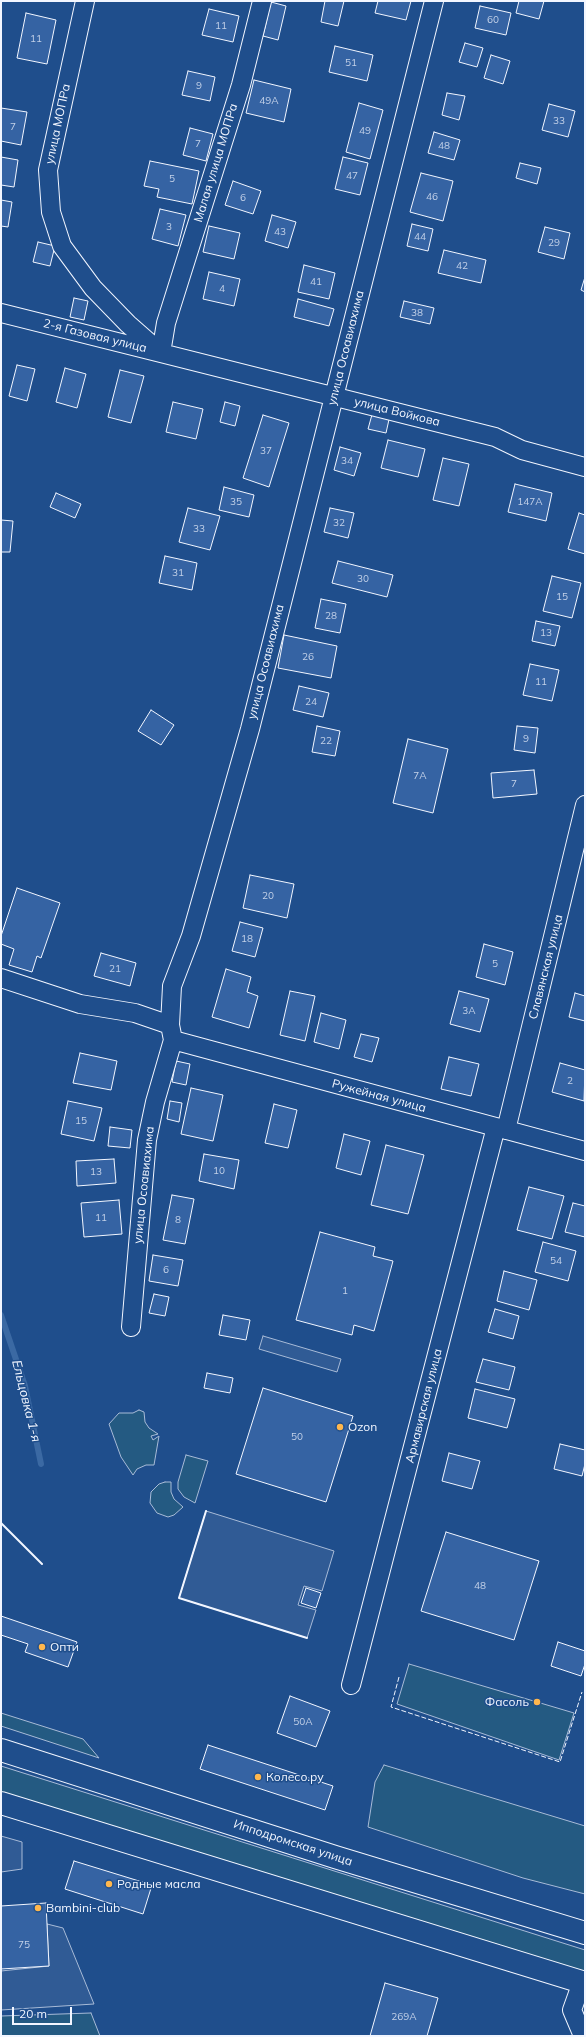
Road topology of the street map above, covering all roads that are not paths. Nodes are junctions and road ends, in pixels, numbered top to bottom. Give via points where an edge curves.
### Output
1 (85, 1) edge
2 (262, 1) edge
3 (434, 1) edge
4 (1, 313) edge
5 (166, 323) joint
6 (161, 353) junction
7 (333, 397) junction
8 (585, 467) edge
9 (585, 805) edge
10 (1, 978) edge
11 (171, 1032) junction
12 (501, 1128) junction
13 (585, 1151) edge
14 (131, 1327) dead end
15 (350, 1685) dead end
16 (1, 1750) edge
17 (1, 1803) edge
18 (585, 1933) edge
19 (583, 1983) edge
20 (583, 2036) edge

1 - 6 street, улица МОПРа via 48,170 51,212 62,246 93,288
2 - 5 street, Малая улица МОПРа via 241,85
3 - 7 street, улица Осоавиахима
4 - 6 street, 2-я Газовая улица
5 - 6 street, 2-я Газовая улица
6 - 7 street, улица Войкова
7 - 8 street, улица Войкова via 495,437 522,450
7 - 11 street, улица Осоавиахима via 250,728 191,936 172,986
9 - 12 street, Славянская улица
10 - 11 street, Ружейная улица via 80,1004 135,1013
11 - 12 street, Ружейная улица
11 - 14 street, улица Осоавиахима via 147,1140
12 - 13 street, Ружейная улица
12 - 15 street, Армавирская улица
16 - 18 highway, Ипподромская улица via 335,1857
17 - 19 highway
19 - 20 street via 572,2010

